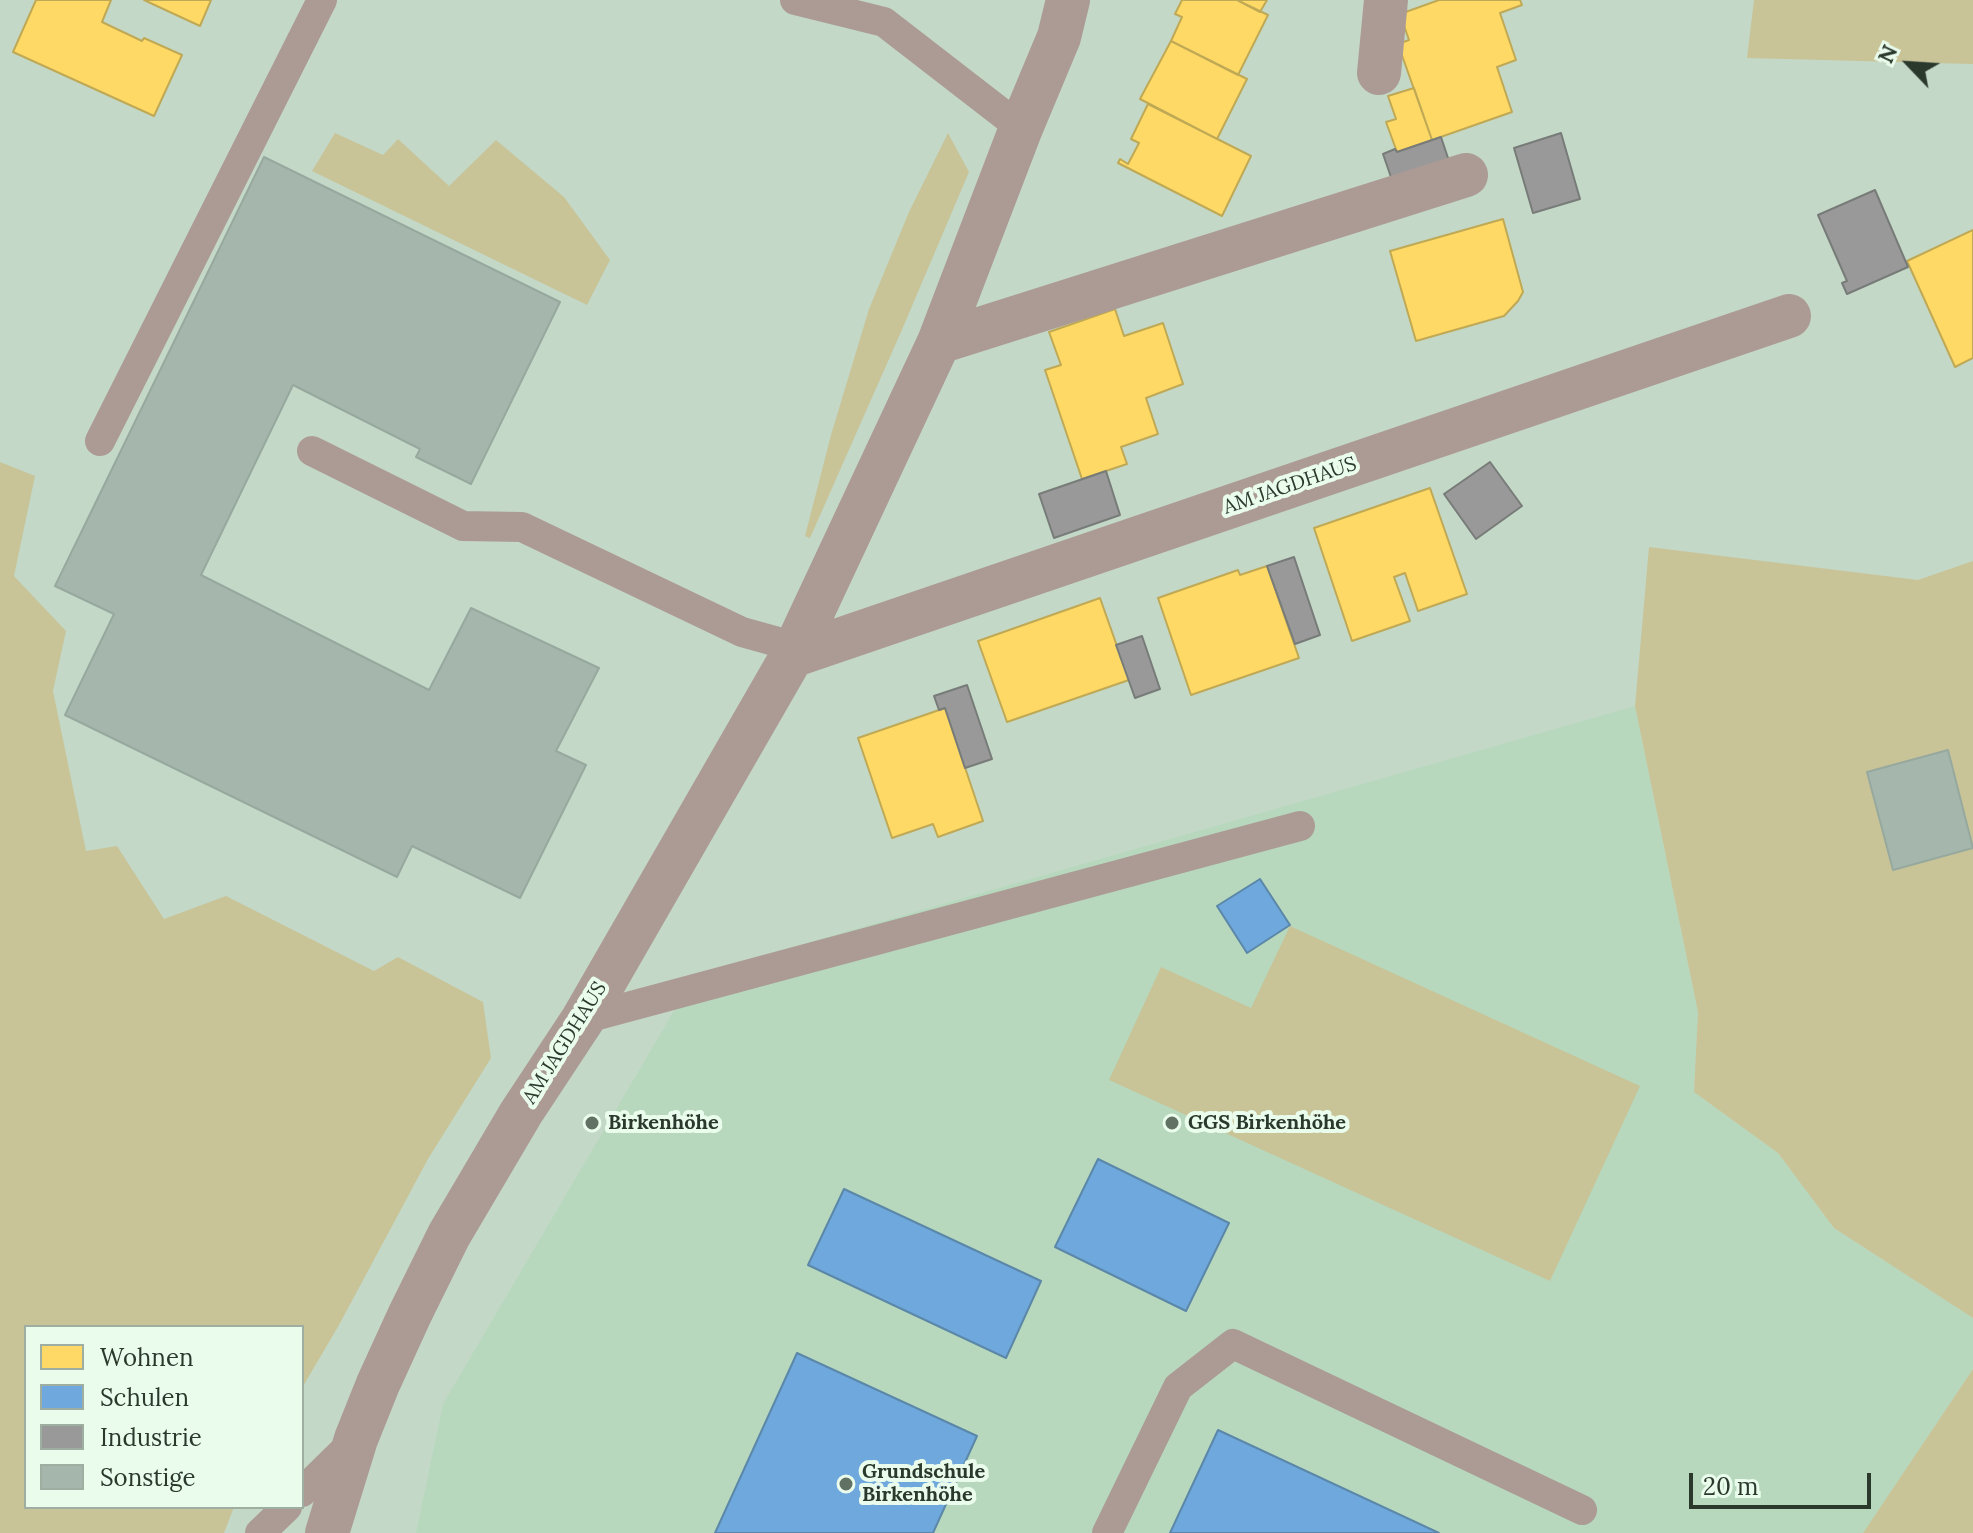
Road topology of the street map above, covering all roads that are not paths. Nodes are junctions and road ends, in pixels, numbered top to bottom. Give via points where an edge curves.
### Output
1 (322, 0) edge
2 (795, 0) edge
3 (1068, 0) edge
4 (1386, 0) edge
5 (1379, 73) dead end
6 (1021, 128) junction
7 (1466, 175) dead end
8 (1789, 316) dead end
9 (939, 342) junction
10 (100, 441) dead end
11 (312, 451) dead end
12 (794, 652) junction
13 (1300, 826) dead end
14 (583, 1019) junction
15 (356, 1439) junction
16 (304, 1490) edge
17 (285, 1509) edge
18 (1582, 1510) dead end
19 (260, 1533) edge
20 (327, 1533) edge
21 (1107, 1533) edge

1 - 10 lane
2 - 6 lane via 884,22
3 - 6 street, AM JAGDHAUS via 1059,37
4 - 5 street
6 - 9 street, AM JAGDHAUS
7 - 9 street
8 - 12 street, AM JAGDHAUS
9 - 12 street, AM JAGDHAUS
11 - 12 lane via 463,526 522,527
12 - 14 street, AM JAGDHAUS
13 - 14 lane
14 - 15 street, AM JAGDHAUS via 449,1235
15 - 16 lane, AM JAGDHAUS
15 - 20 street, AM JAGDHAUS
17 - 19 lane
18 - 21 lane via 1233,1344 1178,1387

